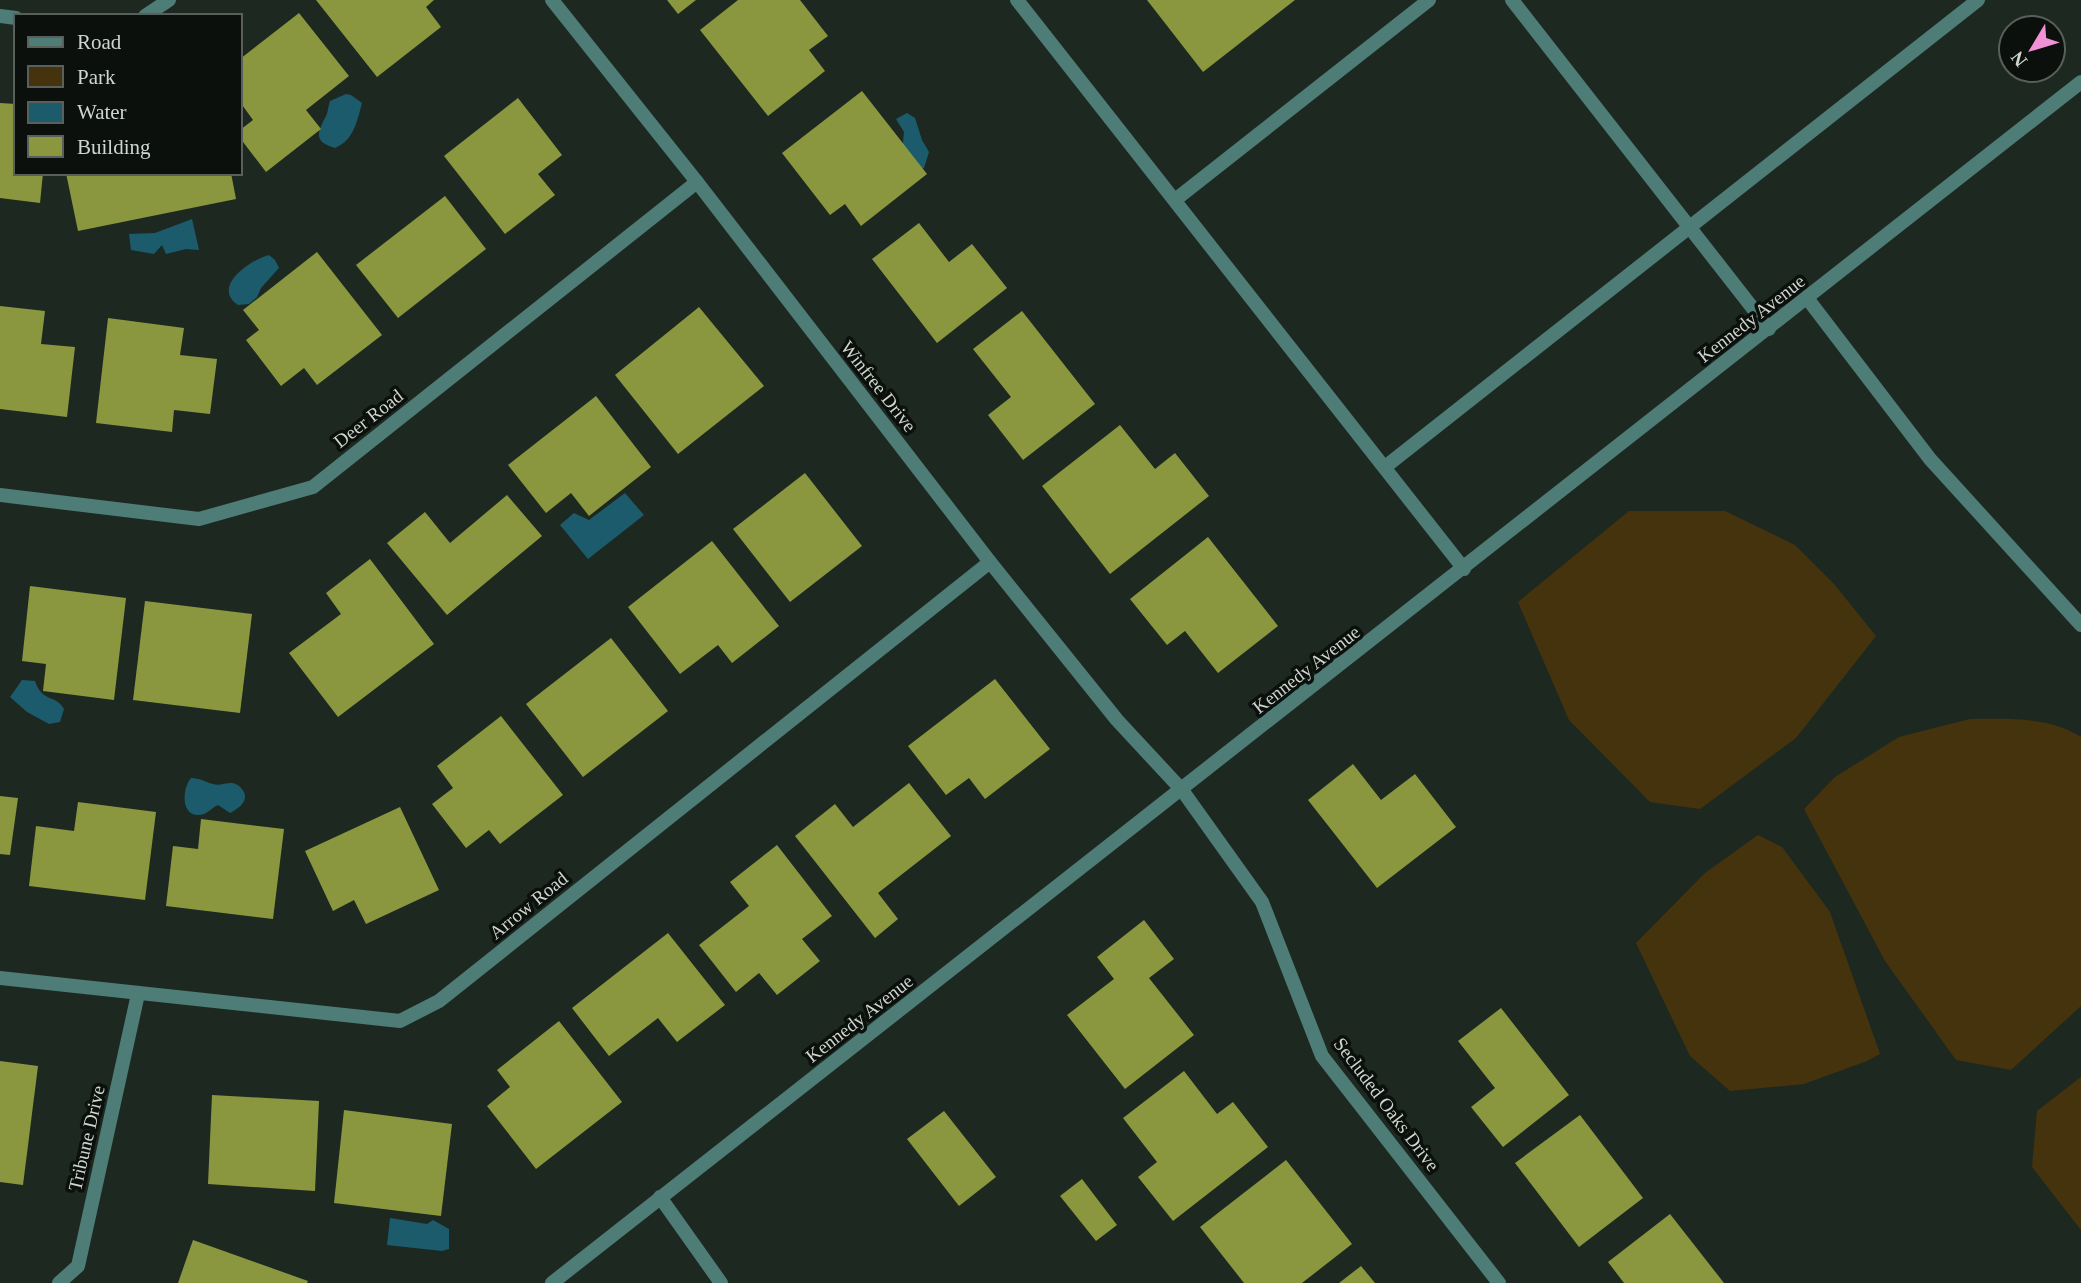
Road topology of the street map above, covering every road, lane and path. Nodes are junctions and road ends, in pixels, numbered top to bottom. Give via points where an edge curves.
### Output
1 (169, 0) edge
2 (552, 0) edge
3 (1017, 0) edge
4 (1429, 0) edge
5 (1512, 0) edge
6 (1978, 0) edge
7 (148, 14) edge
8 (2081, 82) edge
9 (698, 182) junction
10 (1175, 200) junction
11 (1689, 227) junction
12 (1807, 298) junction
13 (1769, 328) junction
14 (1385, 467) junction
15 (0, 495) edge
16 (990, 562) junction
17 (1464, 569) junction
18 (2081, 625) edge
19 (1182, 790) junction
20 (0, 978) edge
21 (138, 994) junction
22 (660, 1197) junction
23 (60, 1283) edge
24 (552, 1283) edge
25 (721, 1283) edge
26 (1499, 1283) edge

1 - 7 street
2 - 9 street, Winfree Drive
3 - 10 street
4 - 10 street
5 - 11 street
6 - 11 street
8 - 12 street, Kennedy Avenue
9 - 15 street, Deer Road via 313,487 200,519
9 - 16 street, Winfree Drive
10 - 14 street
11 - 13 street
11 - 14 street
12 - 13 street, Kennedy Avenue
12 - 18 street via 1930,459
13 - 17 street, Kennedy Avenue
14 - 17 street
16 - 19 street, Winfree Drive via 1117,720
16 - 21 street, Arrow Road via 439,1001 400,1021
17 - 19 street, Kennedy Avenue
19 - 22 street, Kennedy Avenue
19 - 26 street, Secluded Oaks Drive via 1262,902 1322,1056
20 - 21 street, Arrow Road
21 - 23 street, Tribune Drive via 78,1266
22 - 24 street, Kennedy Avenue
22 - 25 street

